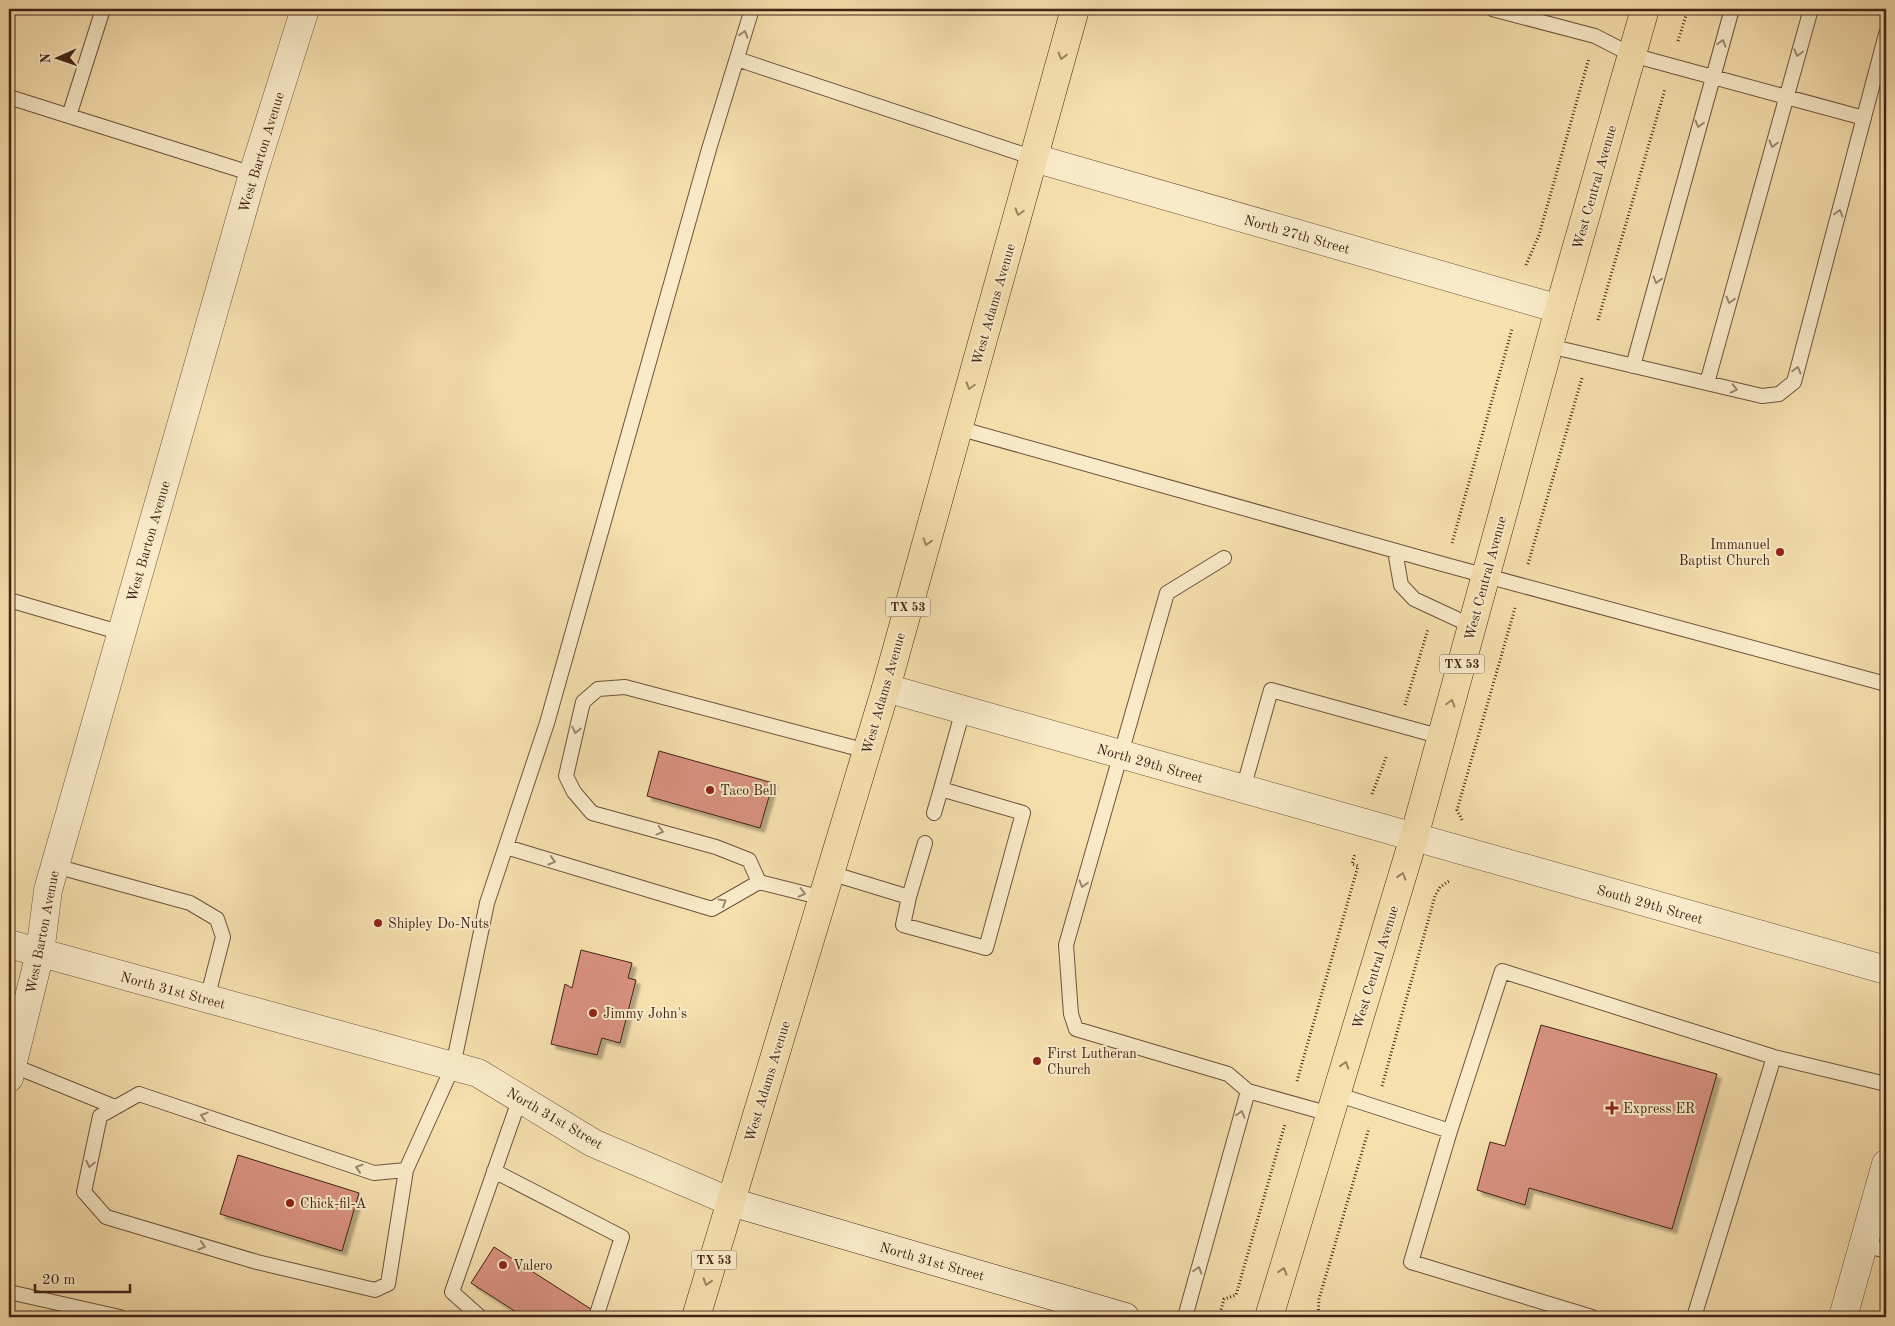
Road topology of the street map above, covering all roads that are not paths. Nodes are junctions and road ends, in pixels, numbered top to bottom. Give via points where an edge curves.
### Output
1 (103, 9) edge
2 (305, 9) edge
3 (752, 9) edge
4 (1075, 9) edge
5 (1492, 9) edge
6 (1645, 9) edge
7 (1732, 9) edge
8 (1811, 9) edge
9 (1886, 34) edge
10 (1632, 55) junction
11 (737, 59) junction
12 (1712, 77) junction
13 (9, 97) edge
14 (1786, 97) junction
15 (70, 116) junction
16 (1864, 118) junction
17 (1034, 158) junction
18 (253, 174) junction
19 (1559, 309) junction
20 (1549, 346) junction
21 (1633, 366) junction
22 (1707, 383) junction
23 (958, 428) junction
24 (1395, 551) junction
25 (1224, 558) dead end
26 (1485, 576) junction
27 (9, 600) edge
28 (1472, 626) junction
29 (122, 633) junction
30 (1886, 684) edge
31 (886, 688) junction
32 (963, 710) junction
33 (1442, 737) junction
34 (867, 751) junction
35 (1121, 754) junction
36 (941, 789) junction
37 (1243, 789) junction
38 (934, 814) dead end
39 (1414, 837) junction
40 (925, 843) dead end
41 (506, 847) junction
42 (55, 866) junction
43 (759, 882) junction
44 (826, 886) junction
45 (909, 897) junction
46 (9, 944) edge
47 (40, 953) junction
48 (1886, 970) edge
49 (207, 999) junction
50 (1774, 1057) junction
51 (453, 1066) junction
52 (10, 1069) edge
53 (1886, 1084) edge
54 (1248, 1091) junction
55 (520, 1098) junction
56 (1333, 1104) junction
57 (115, 1108) junction
58 (1450, 1131) junction
59 (1886, 1164) edge
60 (406, 1170) junction
61 (494, 1171) junction
62 (731, 1202) junction
63 (1875, 1248) edge
64 (9, 1292) edge
65 (120, 1317) edge
66 (480, 1317) edge
67 (596, 1317) edge
68 (696, 1317) edge
69 (1125, 1317) edge
70 (1185, 1317) edge
71 (1269, 1317) edge
72 (1592, 1317) edge
73 (1694, 1317) edge
74 (1843, 1317) edge

1 - 15 lane
2 - 18 street, West Barton Avenue
11 -> 3 lane
4 -> 17 main road, West Adams Avenue / TX 53
5 - 10 lane via 1595,36
6 - 10 main road, West Central Avenue / TX 53
12 -> 7 lane
8 -> 14 lane
9 - 16 lane
10 - 12 lane
10 - 19 main road, West Central Avenue / TX 53
11 - 17 lane
11 - 41 lane via 547,723
12 - 14 lane
12 -> 21 lane
13 - 15 lane
14 - 16 lane
14 -> 22 lane
15 - 18 lane
22 -> 16 lane via 1762,396 1779,394 1794,382
17 - 19 street, North 27th Street
17 -> 23 main road, West Adams Avenue / TX 53
18 - 29 street, West Barton Avenue
19 - 20 main road, West Central Avenue / TX 53
20 - 21 lane
20 - 26 main road, West Central Avenue / TX 53
21 - 22 lane
23 - 24 lane
23 -> 31 main road, West Adams Avenue / TX 53
24 - 26 lane
24 - 28 lane via 1401,584 1414,599
25 - 35 lane via 1167,593
26 - 28 main road, West Central Avenue / TX 53
26 - 30 lane
27 - 29 lane
33 -> 28 main road, West Central Avenue / TX 53
29 - 42 street, West Barton Avenue
31 - 32 street, North 29th Street
31 - 34 main road, West Adams Avenue / TX 53
32 - 35 street, North 29th Street
32 - 36 lane
33 - 37 lane via 1271,690
33 - 39 main road, West Central Avenue / TX 53
34 -> 43 lane via 625,687 598,689 583,702 566,776 574,792 592,813 716,847 750,860
34 - 44 main road, West Adams Avenue / TX 53
35 - 37 street, North 29th Street
35 -> 54 lane via 1066,944 1071,1014 1076,1029 1228,1074
36 - 38 lane
36 - 45 lane via 1023,813 986,948 902,925
37 - 39 street, North 29th Street
39 - 48 street, South 29th Street
56 -> 39 main road, West Central Avenue / TX 53
40 - 45 lane
41 -> 43 lane via 712,909
41 - 51 lane via 487,902
42 - 47 street, West Barton Avenue via 48,890
42 - 49 lane via 190,904 217,919 223,938
43 -> 44 lane
44 - 45 lane
44 - 62 main road, West Adams Avenue / TX 53
46 - 47 street, North 31st Street
47 - 49 street, North 31st Street
47 - 52 street, West Barton Avenue
49 - 51 street, North 31st Street
50 - 53 lane
50 - 58 lane via 1502,971
50 - 73 lane
51 - 55 street, North 31st Street via 478,1073
51 - 60 lane
52 - 57 lane
54 - 56 lane
70 -> 54 lane
55 - 61 lane
55 - 62 street, North 31st Street via 593,1143
56 - 58 lane via 1376,1107
71 -> 56 main road, West Central Avenue / TX 53
60 -> 57 lane via 374,1173 139,1094
57 -> 60 lane via 100,1116 84,1192 106,1217 257,1262 375,1290 388,1284
58 - 72 lane via 1411,1262
59 - 63 street
61 - 66 lane via 452,1292
61 - 67 lane via 622,1237
62 -> 68 main road, TX 53
62 - 69 street, North 31st Street
63 - 74 street
64 - 65 lane

